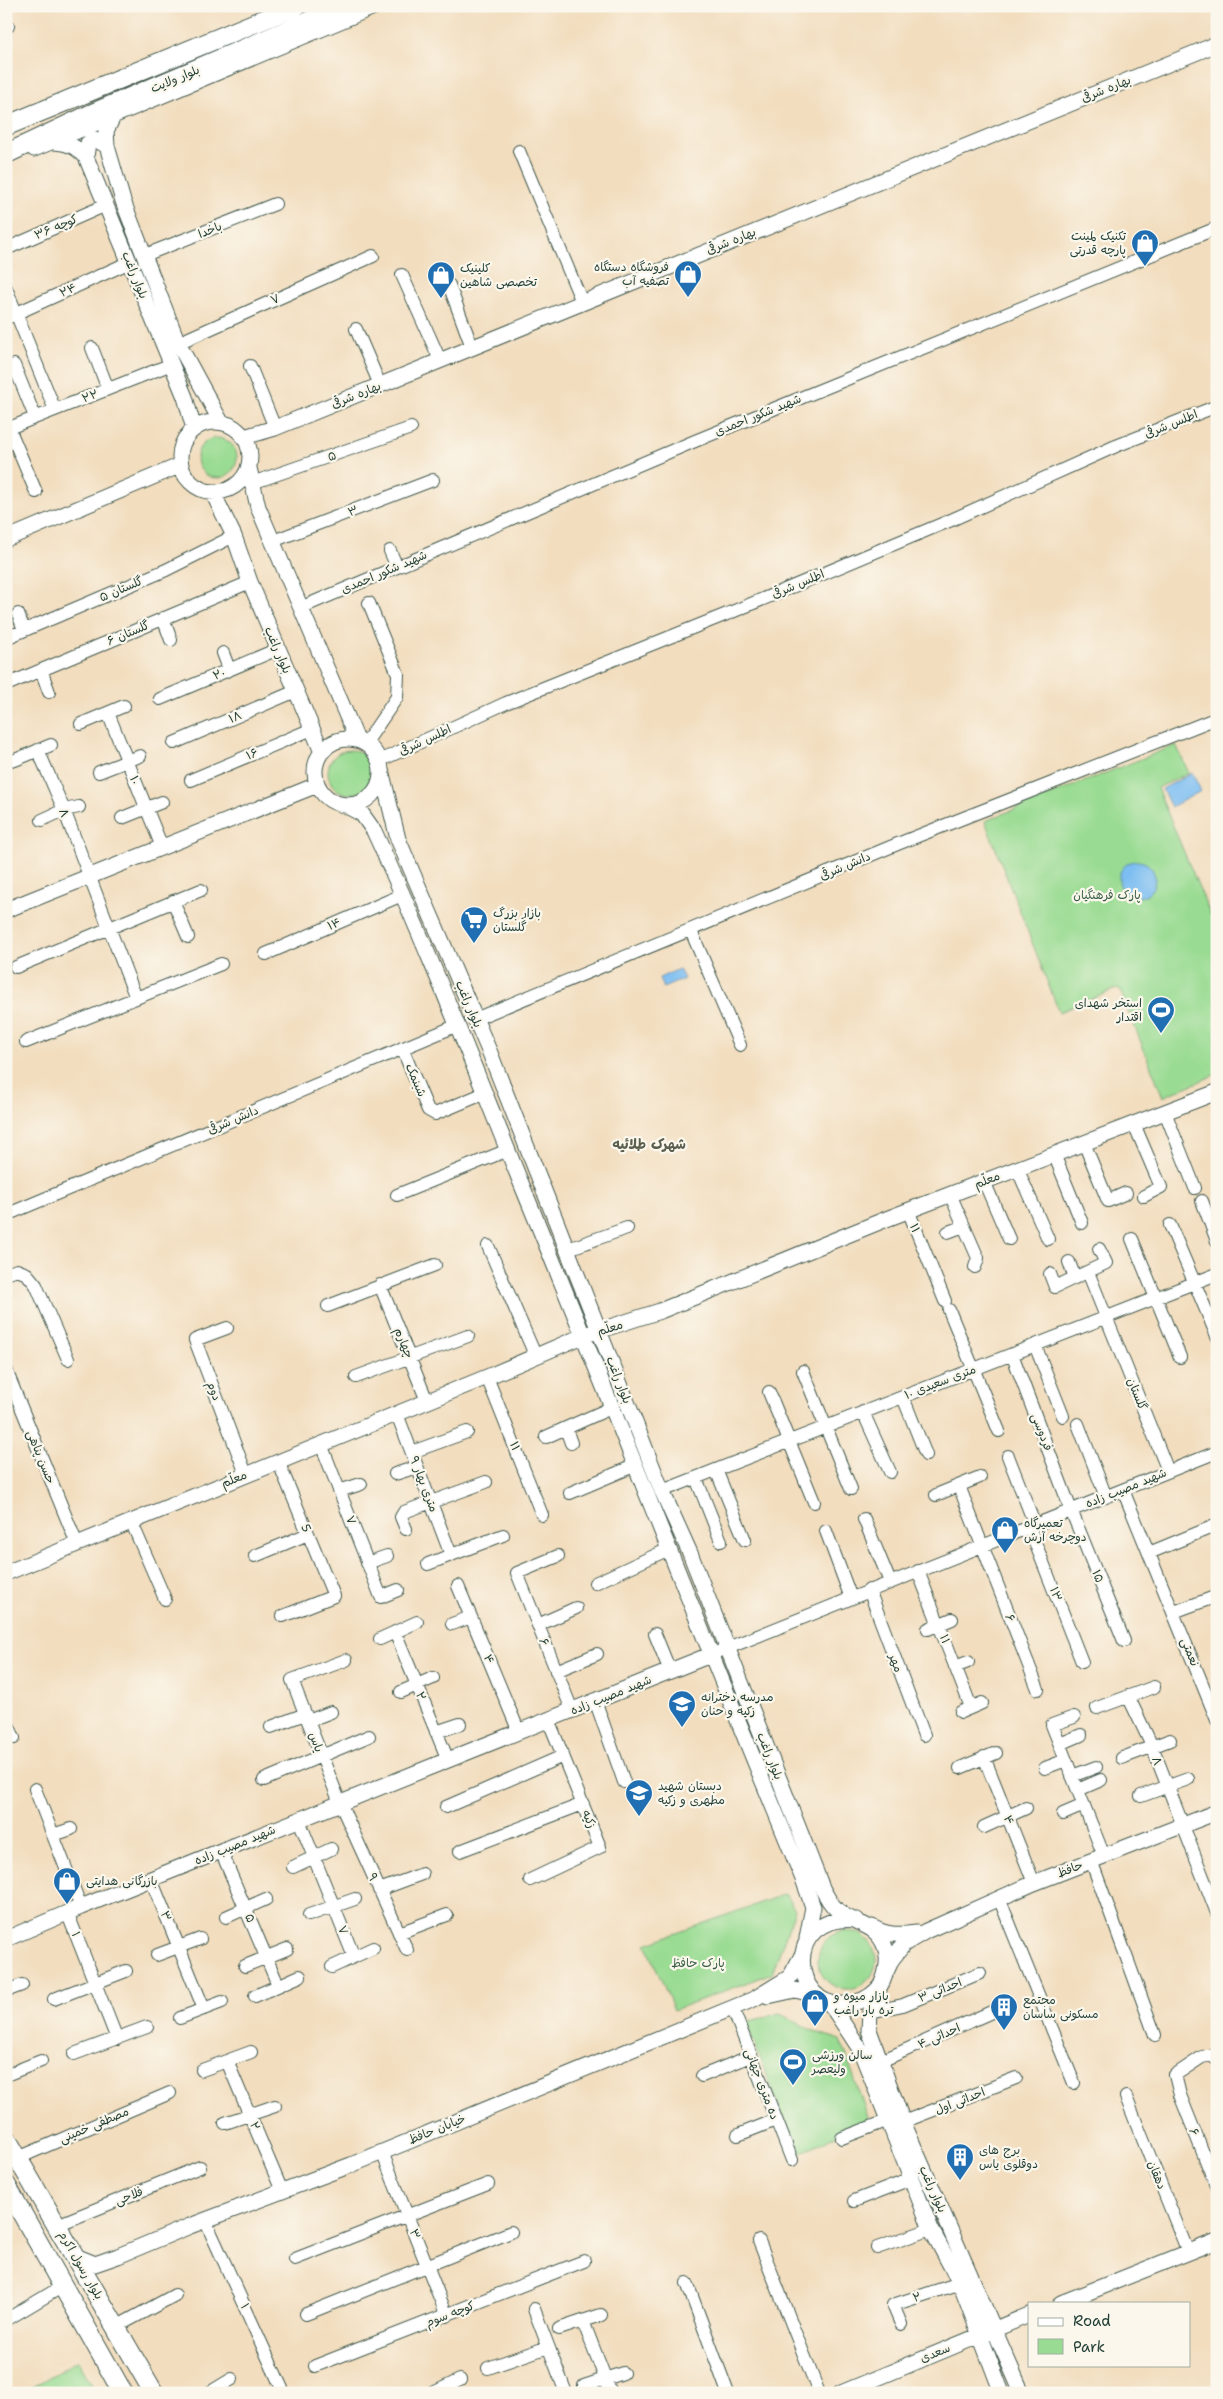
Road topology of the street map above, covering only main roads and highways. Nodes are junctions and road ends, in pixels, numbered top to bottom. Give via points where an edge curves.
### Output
1 (296, 6) edge
2 (344, 6) edge
3 (6, 126) edge
4 (6, 154) edge
5 (6, 2138) edge
6 (6, 2185) edge
7 (123, 2393) edge
8 (154, 2393) edge

1 - 3 main road, بلوار ولایت
2 - 4 main road, بلوار ولایت
5 - 8 main road, بلوار رسول اکرم
6 - 7 main road, بلوار رسول اکرم

